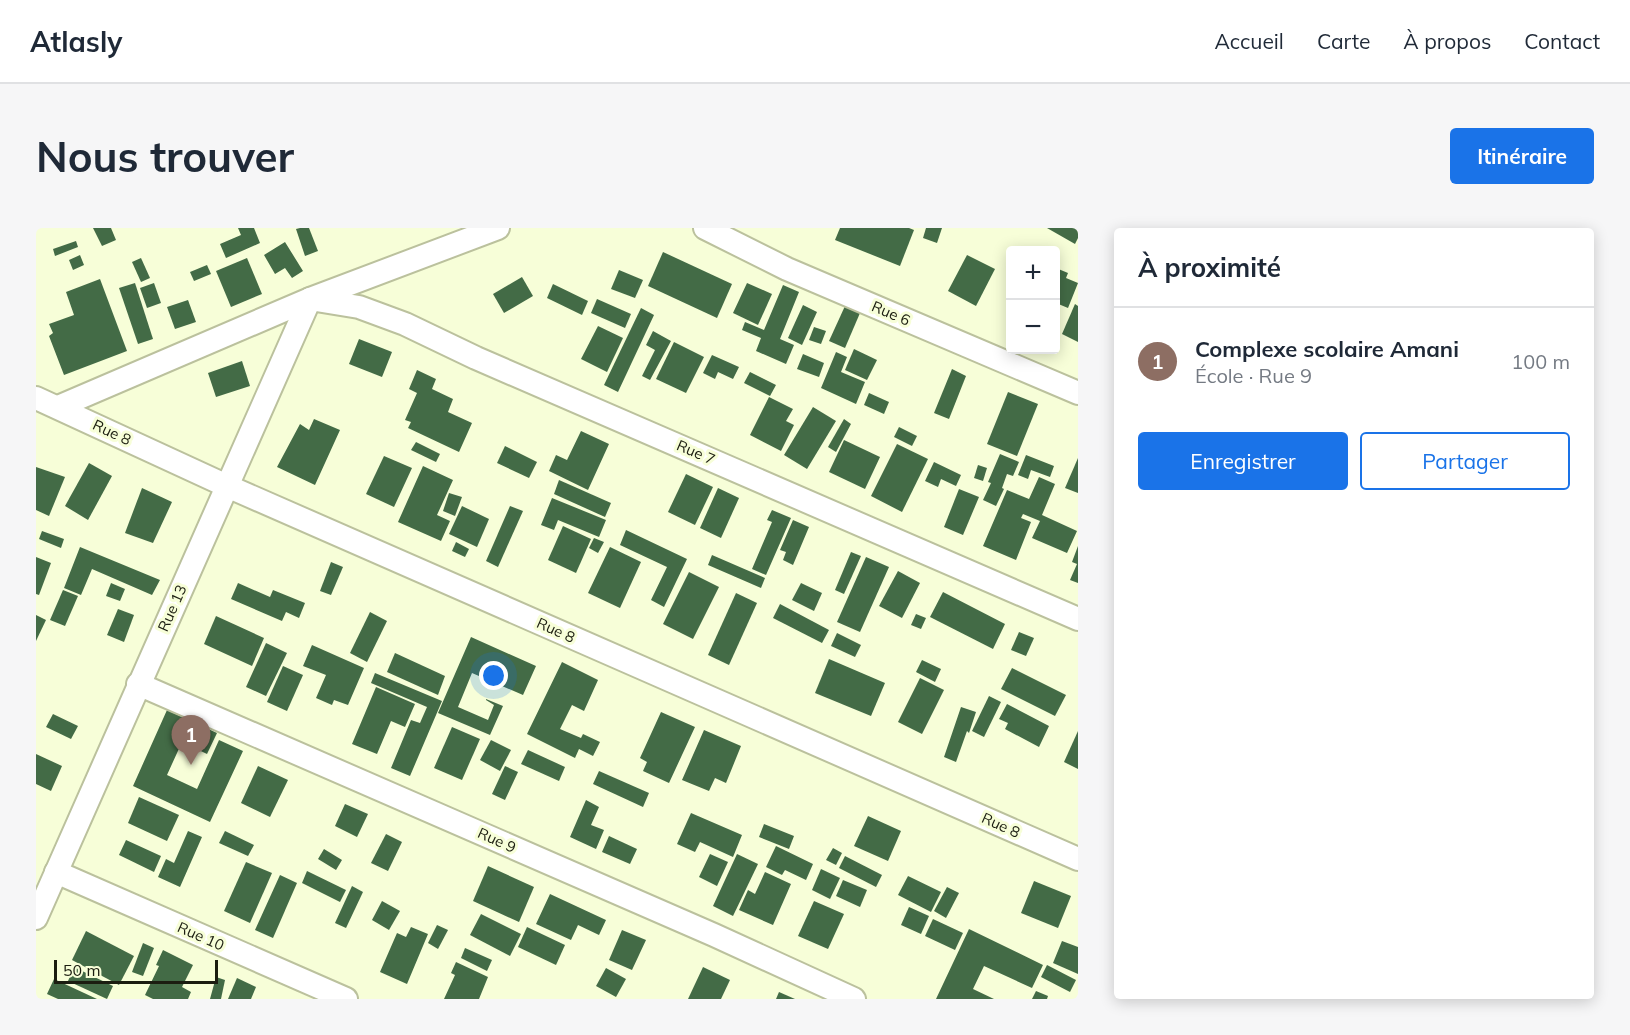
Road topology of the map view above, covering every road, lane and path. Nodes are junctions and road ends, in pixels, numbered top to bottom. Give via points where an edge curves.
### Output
1 (498, 228) edge
2 (705, 228) edge
3 (310, 298) junction
4 (1078, 393) edge
5 (36, 399) edge
6 (58, 407) junction
7 (227, 486) junction
8 (1078, 619) edge
9 (138, 684) junction
10 (1078, 859) edge
11 (56, 872) junction
12 (36, 918) edge
13 (346, 999) edge
14 (854, 999) edge

1 - 3 street
2 - 4 street, Rue 6 via 787,269
3 - 6 street
3 - 7 street, Rue 13
3 - 8 street, Rue 7 via 359,307 405,324
5 - 6 street, Rue 8
6 - 7 street, Rue 8
7 - 9 street, Rue 13
7 - 10 street, Rue 8
9 - 11 street, Rue 13
9 - 14 street, Rue 9
11 - 12 street, Rue 13
11 - 13 street, Rue 10

